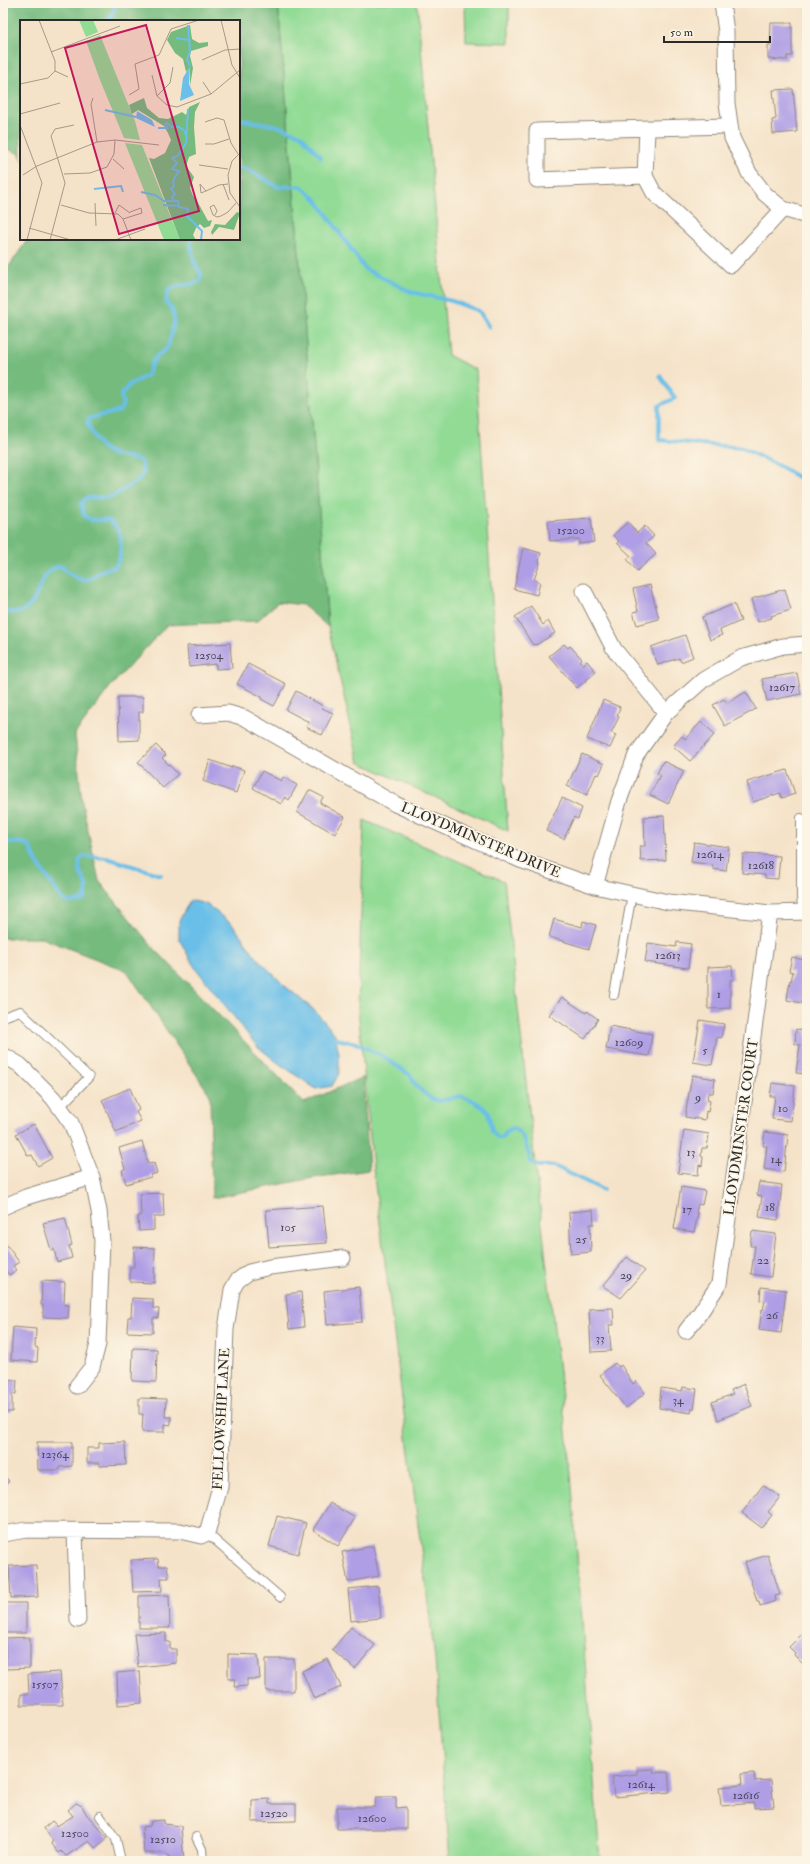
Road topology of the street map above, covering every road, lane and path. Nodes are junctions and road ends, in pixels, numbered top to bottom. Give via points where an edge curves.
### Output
1 (722, 3) edge
2 (729, 126) junction
3 (647, 130) junction
4 (645, 176) junction
5 (782, 209) junction
6 (807, 216) edge
7 (584, 591) dead end
8 (807, 644) edge
9 (666, 713) junction
10 (199, 715) dead end
11 (801, 818) dead end
12 (595, 886) junction
13 (632, 894) junction
14 (805, 912) edge
15 (770, 913) junction
16 (614, 995) dead end
17 (3, 1016) edge
18 (3, 1055) edge
19 (60, 1107) junction
20 (92, 1177) junction
21 (3, 1207) edge
22 (343, 1258) dead end
23 (686, 1331) dead end
24 (77, 1386) dead end
25 (75, 1531) junction
26 (207, 1533) junction
27 (3, 1534) edge
28 (280, 1597) dead end
29 (78, 1620) dead end
30 (100, 1816) dead end
31 (196, 1837) dead end
32 (121, 1861) edge
33 (203, 1861) edge

1 - 2 street via 726,32
2 - 3 street
2 - 5 street via 749,173 765,194
3 - 4 street
3 - 4 street via 536,132 537,180
4 - 5 street via 654,193 731,265
5 - 6 street
7 - 9 street via 614,649
8 - 9 street via 783,646 741,658 703,680
9 - 12 street via 636,755 619,801
10 - 12 street, LLOYDMINSTER DRIVE via 228,713 245,718 395,804 520,860
11 - 14 lane via 801,899
12 - 13 street, LLOYDMINSTER DRIVE
13 - 15 street, LLOYDMINSTER DRIVE via 668,902
13 - 16 lane
14 - 15 street, LLOYDMINSTER DRIVE
15 - 23 street, LLOYDMINSTER COURT via 719,1284
17 - 19 lane via 20,1010 89,1077
18 - 19 street via 20,1066
19 - 20 street via 71,1123
20 - 21 street via 26,1197
20 - 24 street via 102,1240 98,1344 92,1367
22 - 26 street, FELLOWSHIP LANE via 249,1272 237,1281 232,1290 226,1329 220,1486
25 - 26 street via 180,1531 201,1536
25 - 27 street via 26,1530
25 - 29 street
26 - 28 lane
30 - 32 lane via 116,1839
31 - 33 lane via 202,1849

